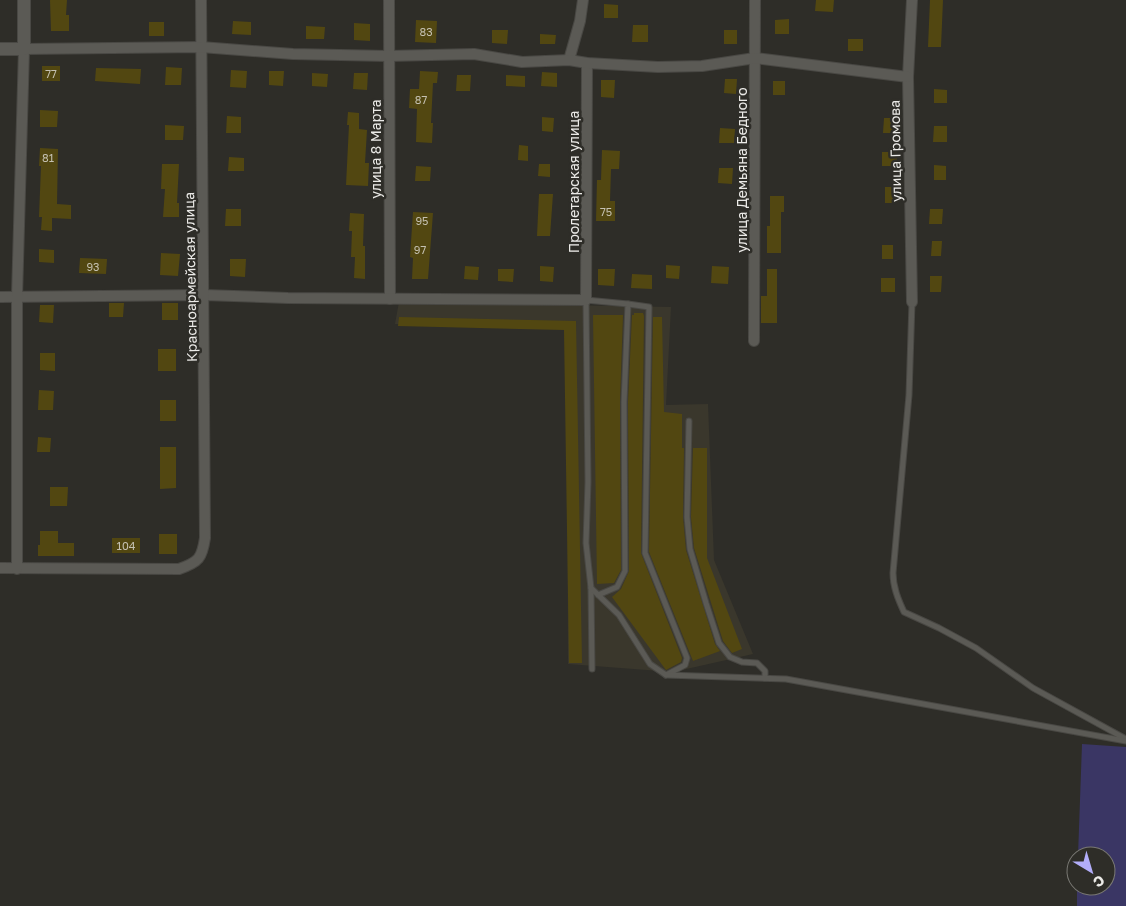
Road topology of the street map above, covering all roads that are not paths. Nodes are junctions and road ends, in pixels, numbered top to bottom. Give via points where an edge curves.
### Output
1 (24, 0) edge
2 (201, 0) edge
3 (389, 0) edge
4 (583, 0) edge
5 (755, 0) edge
6 (912, 0) edge
7 (201, 47) junction
8 (0, 49) edge
9 (24, 49) junction
10 (388, 56) junction
11 (755, 58) junction
12 (569, 60) junction
13 (588, 63) junction
14 (908, 77) junction
15 (204, 295) junction
16 (0, 297) edge
17 (16, 297) junction
18 (390, 299) junction
19 (586, 300) junction
20 (912, 302) joint
21 (628, 304) junction
22 (754, 341) dead end
23 (689, 421) dead end
24 (0, 568) edge
25 (17, 569) junction
26 (591, 588) junction
27 (598, 595) junction
28 (592, 668) dead end
29 (666, 675) junction
30 (765, 678) junction
31 (1126, 740) edge

1 - 9 street
2 - 7 street, Красноармейская улица
3 - 10 street, улица 8 Марта
4 - 12 street
5 - 11 street, улица Демьяна Бедного
6 - 14 street, улица Громова
7 - 9 street
7 - 10 street via 293,54
7 - 15 street, Красноармейская улица
8 - 9 street
9 - 17 street
10 - 12 street via 474,54 522,62
10 - 18 street, улица 8 Марта
11 - 13 street via 680,68
11 - 14 street
11 - 22 street, улица Демьяна Бедного
12 - 13 street
13 - 19 street, Пролетарская улица
14 - 20 street, улица Громова
15 - 17 street
15 - 18 street
15 - 25 street, Красноармейская улица via 203,553 192,565 179,569
16 - 17 street
17 - 25 street
18 - 19 street
19 - 21 lane
19 - 26 lane via 586,543
20 - 31 lane via 909,394 893,573 893,584 904,612 976,648 1033,688
21 - 27 lane via 624,402 625,571 618,587
21 - 29 lane via 649,307 645,553 687,658 685,665
23 - 30 lane via 687,517 690,549 719,643 730,657 757,663 765,670
24 - 25 street
26 - 27 lane
26 - 28 lane
27 - 29 lane via 619,614 650,664
29 - 30 lane
30 - 31 lane via 881,695

